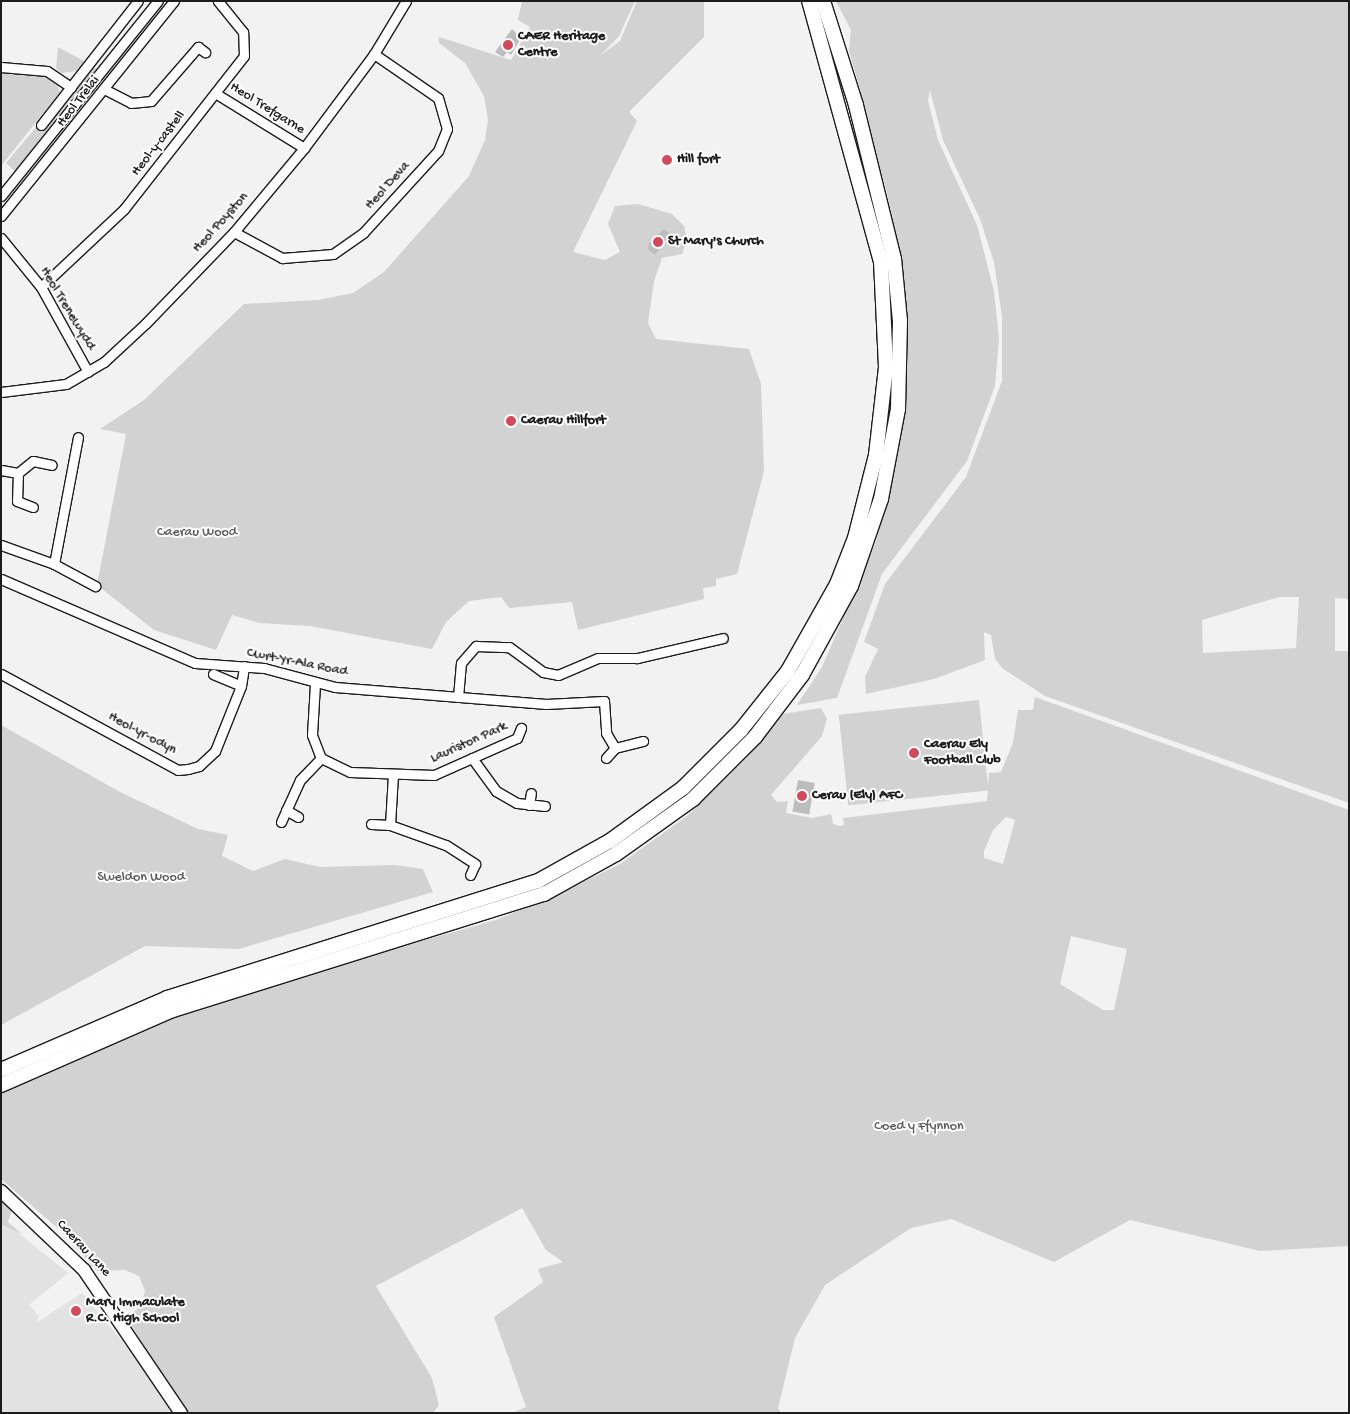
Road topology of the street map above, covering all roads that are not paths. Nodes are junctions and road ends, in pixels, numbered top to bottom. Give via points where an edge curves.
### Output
1 (138, 1) edge
2 (158, 1) edge
3 (174, 1) edge
4 (218, 1) edge
5 (406, 1) edge
6 (809, 1) edge
7 (823, 1) edge
8 (129, 12) junction
9 (142, 22) junction
10 (205, 52) dead end
11 (374, 54) junction
12 (1, 67) edge
13 (71, 87) junction
14 (106, 90) junction
15 (215, 93) junction
16 (41, 125) dead end
17 (304, 148) junction
18 (1, 196) edge
19 (1, 216) edge
20 (234, 232) junction
21 (1, 238) edge
22 (41, 287) junction
23 (88, 372) junction
24 (1, 392) edge
25 (78, 437) dead end
26 (52, 466) dead end
27 (1, 470) edge
28 (18, 473) junction
29 (33, 507) dead end
30 (1, 545) edge
31 (54, 564) junction
32 (1, 579) edge
33 (95, 586) dead end
34 (723, 638) dead end
35 (694, 644) junction
36 (698, 654) dead end
37 (244, 666) junction
38 (795, 673) junction
39 (1, 674) edge
40 (213, 674) dead end
41 (315, 684) junction
42 (241, 686) junction
43 (458, 697) junction
44 (521, 728) dead end
45 (643, 741) dead end
46 (615, 748) junction
47 (322, 758) junction
48 (472, 758) junction
49 (606, 758) dead end
50 (393, 774) junction
51 (530, 793) dead end
52 (529, 805) junction
53 (545, 806) dead end
54 (286, 810) junction
55 (298, 817) dead end
56 (281, 822) dead end
57 (371, 824) dead end
58 (390, 825) junction
59 (470, 874) dead end
60 (1, 1070) edge
61 (1, 1085) edge
62 (1, 1191) edge
63 (181, 1413) edge

1 - 8 street, Heol Trelai
2 - 9 street, Heol Trelai
3 - 14 street, Heol Trelai
4 - 15 street, Heol-y-castell via 247,42 244,56
5 - 11 street, Heol Poyston
6 - 38 main road via 877,246 886,367 876,455 855,538
7 - 38 main road via 856,106 894,259 901,364 891,454 869,541 828,632
8 - 9 street
8 - 13 street, Heol Trelai
9 - 18 street, Heol Trelai
10 - 14 street via 198,46 151,101 132,103
11 - 17 street, Heol Poyston
11 - 20 street, Heol Deva via 438,98 447,129 438,151 356,239 333,254 282,258
12 - 13 street via 47,71
13 - 16 street, Heol Trelai
14 - 19 street, Heol Trelai
15 - 17 street, Heol Trefgarne
15 - 22 street, Heol-y-castell via 124,209
17 - 20 street, Heol Poyston
20 - 23 street, Heol Poyston via 146,323
21 - 22 street, Heol Trenewydd
22 - 23 street, Heol Trenewydd
23 - 24 street, Heol Poyston via 66,384
25 - 31 street via 78,454
26 - 28 street via 33,461
27 - 28 street
28 - 29 street via 16,500
30 - 31 street
31 - 33 street
32 - 37 street, Cwrt-Yr-Ala Road via 186,660
34 - 35 street
35 - 36 street
35 - 43 street via 637,658 598,658 558,675 543,672 509,647 476,646 461,663
37 - 41 street, Cwrt-Yr-Ala Road
37 - 42 street, Heol-yr-odyn
38 - 60 main road via 683,788 610,841 538,881 167,998
38 - 61 main road via 755,736 693,799 616,854 544,894 173,1010
39 - 42 street, Heol-yr-odyn via 178,770 200,766 215,751
40 - 42 street
41 - 43 street, Cwrt-Yr-Ala Road
41 - 47 street via 312,735
43 - 46 street, Cwrt-Yr-Ala Road via 546,704 604,701 606,732
44 - 48 street, Lauriston Park via 517,738
45 - 46 street
46 - 49 street
47 - 50 street, Lauriston Park via 350,772
47 - 54 street via 300,780
48 - 50 street, Lauriston Park via 434,776
48 - 52 street via 496,791
50 - 58 street
51 - 52 street
52 - 53 street
54 - 55 street
54 - 56 street
57 - 58 street
58 - 59 street via 446,845 475,864
62 - 63 street, Caerau Lane via 84,1270

